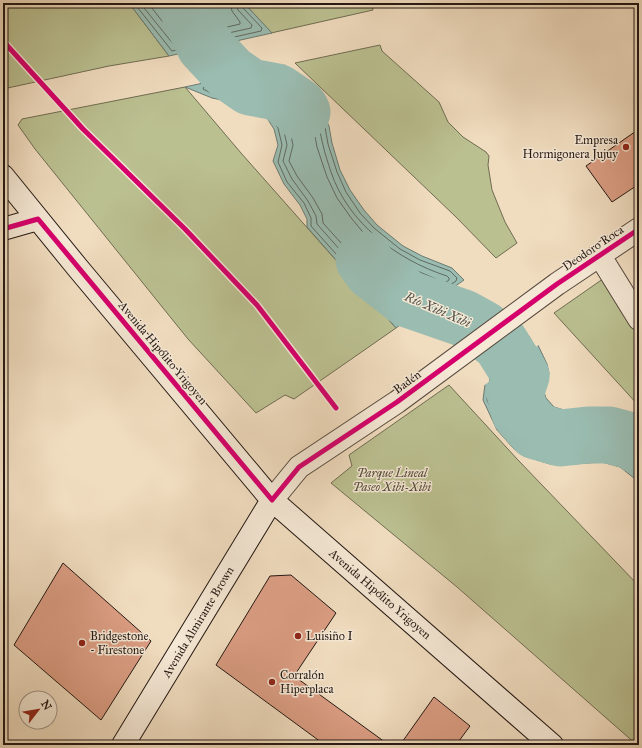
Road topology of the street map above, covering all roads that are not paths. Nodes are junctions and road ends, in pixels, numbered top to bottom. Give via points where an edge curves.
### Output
1 (3, 176) edge
2 (38, 220) junction
3 (3, 229) edge
4 (639, 229) edge
5 (600, 256) junction
6 (557, 284) joint
7 (639, 319) edge
8 (272, 500) junction
9 (123, 745) edge
10 (552, 745) edge

1 - 2 main road, Avenida Hipólito Yrigoyen
2 - 3 main road
2 - 8 main road, Avenida Hipólito Yrigoyen
4 - 5 main road, Deodoro Roca
5 - 6 main road, Deodoro Roca
5 - 7 main road
6 - 8 main road, Badén via 397,402 299,467
8 - 9 main road, Avenida Almirante Brown
8 - 10 main road, Avenida Hipólito Yrigoyen

